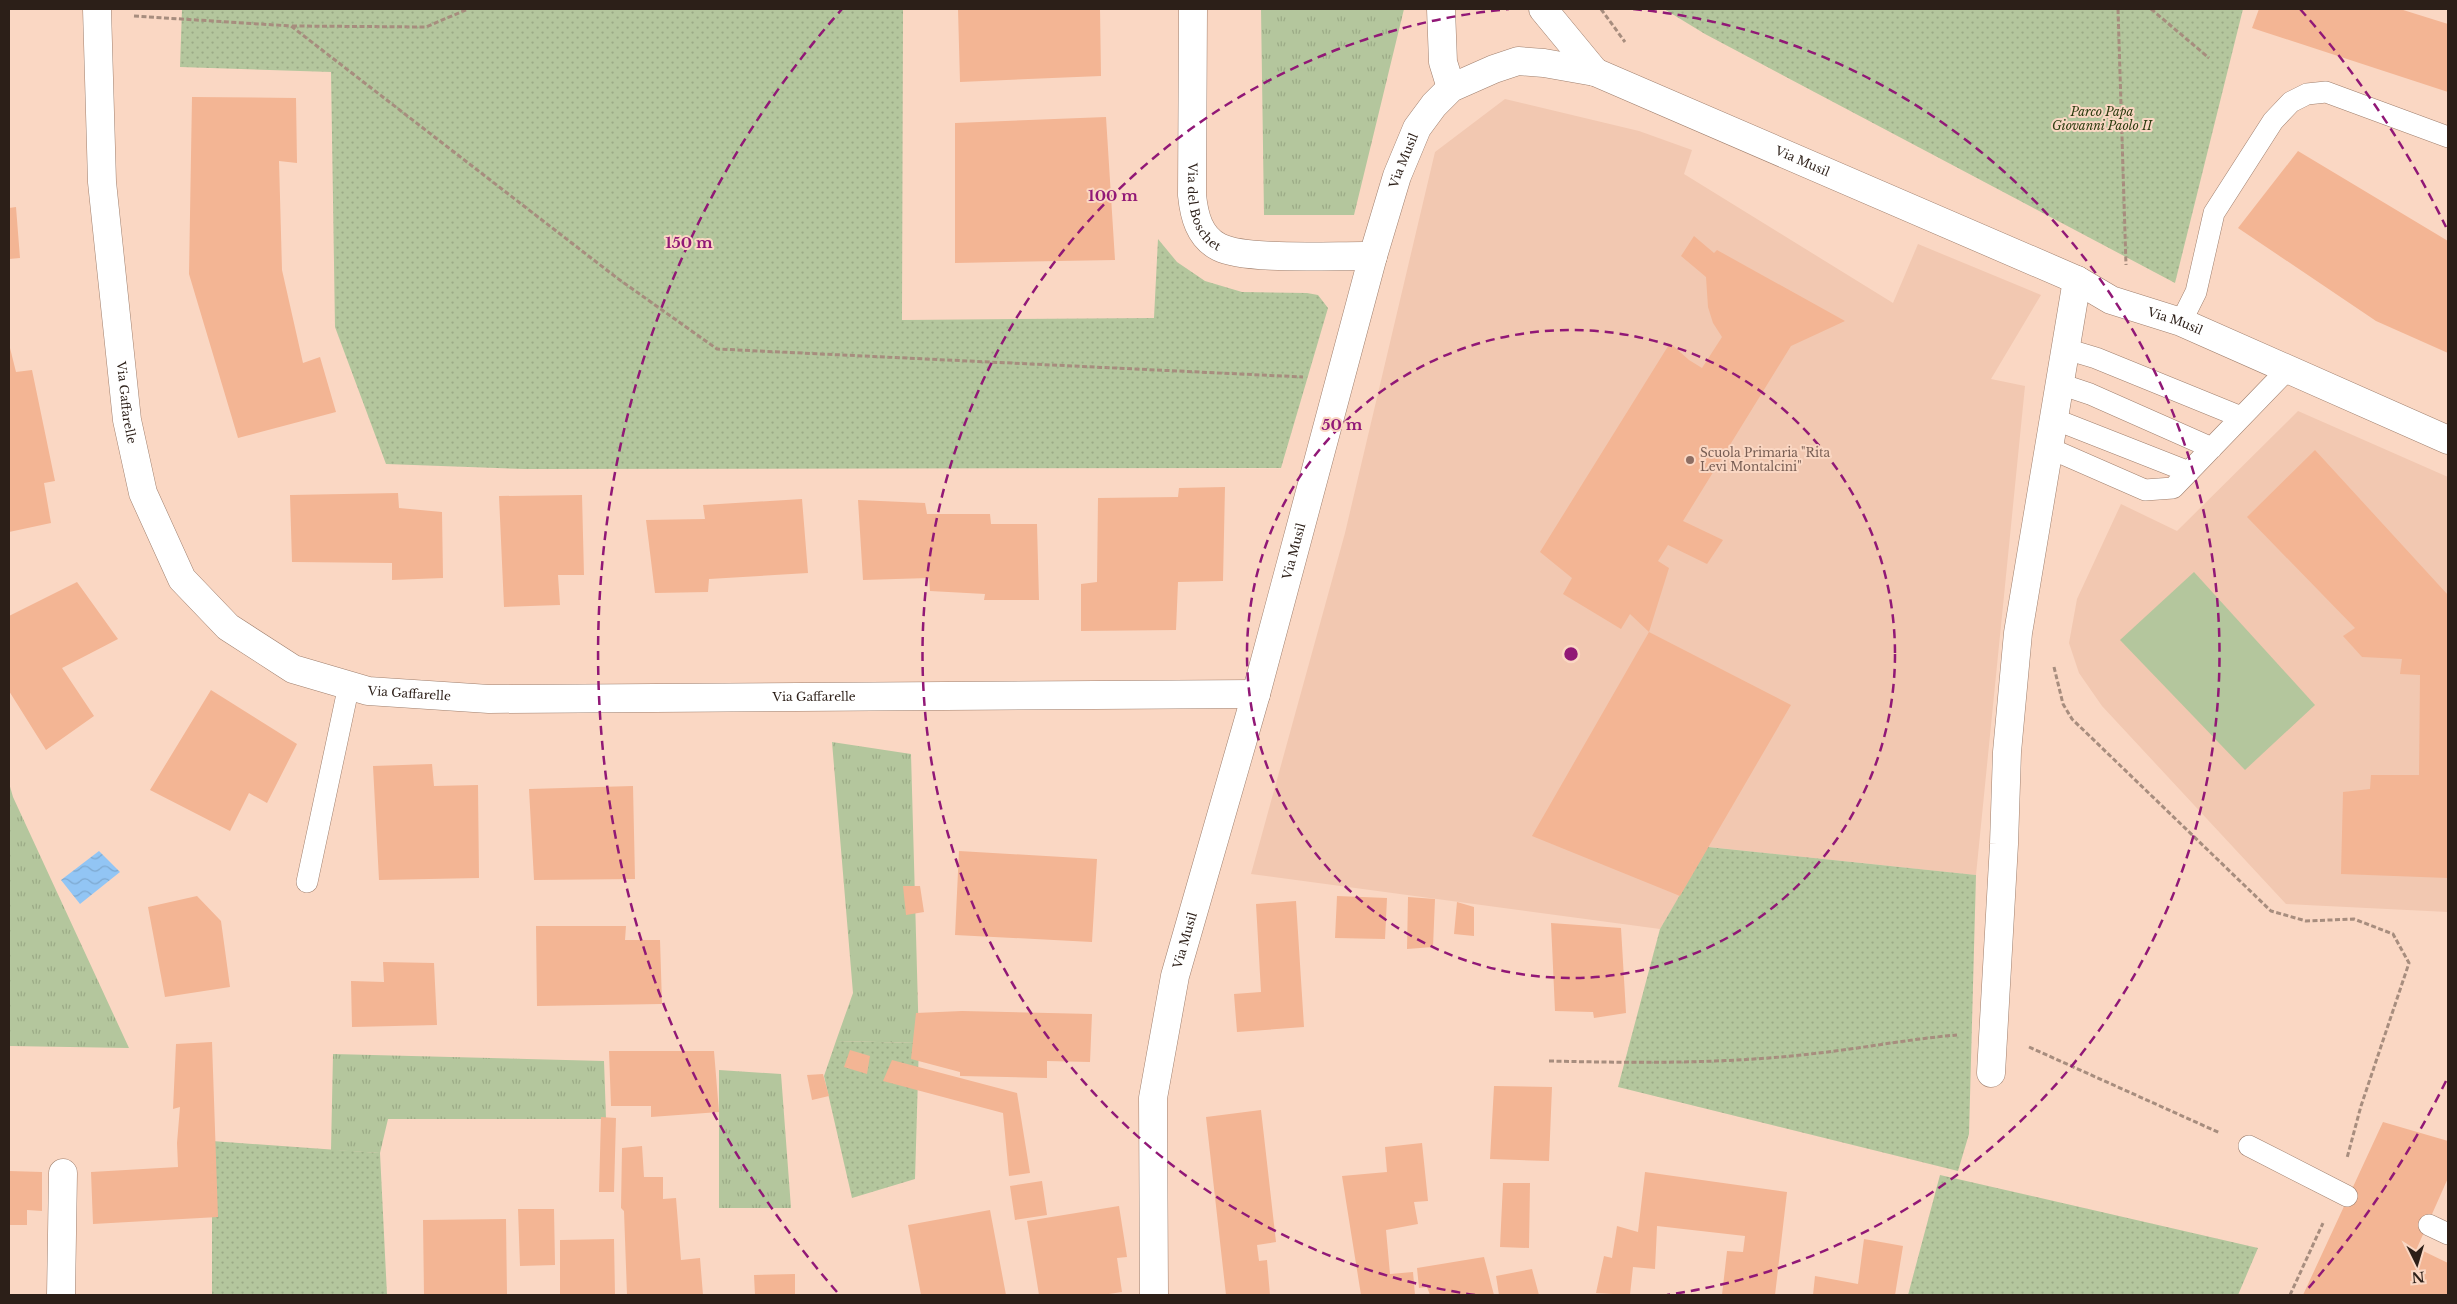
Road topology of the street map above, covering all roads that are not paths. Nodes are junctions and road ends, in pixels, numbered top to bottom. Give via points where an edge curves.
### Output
1 (1193, 9) edge
2 (1441, 9) edge
3 (1543, 9) edge
4 (97, 11) edge
5 (1595, 72) junction
6 (1451, 88) junction
7 (2448, 137) edge
8 (1373, 256) junction
9 (2077, 280) junction
10 (2181, 322) junction
11 (2066, 348) junction
12 (2288, 369) junction
13 (2060, 384) junction
14 (2241, 417) junction
15 (2054, 419) junction
16 (2448, 440) edge
17 (2049, 448) junction
18 (2212, 448) junction
19 (2189, 472) junction
20 (349, 685) junction
21 (1256, 694) junction
22 (307, 882) dead end
23 (1991, 1073) dead end
24 (2249, 1146) road end
25 (63, 1173) dead end
26 (2342, 1194) road end
27 (2429, 1225) dead end
28 (2448, 1234) edge
29 (61, 1295) edge
30 (1154, 1295) edge

1 - 8 street, Via del Boschet via 1192,195 1194,216 1204,234 1219,247 1245,254
2 - 6 street via 1443,62
3 - 5 street
4 - 20 street, Via Gaffarelle via 103,192 127,420 143,493 182,579 228,627 293,668
5 - 6 street, Via Musil via 1518,62
5 - 9 street, Via Musil
6 - 8 street, Via Musil via 1417,128 1397,176
7 - 10 lane via 2326,92 2308,94 2290,102 2273,121 2214,213 2196,292
8 - 21 street, Via Musil
9 - 10 street, Via Musil via 2111,300
9 - 11 street
10 - 12 street, Via Musil
11 - 13 street
11 - 14 lane
12 - 14 lane
12 - 16 street, Via Musil
13 - 15 street
13 - 18 lane
14 - 18 lane
15 - 17 street
15 - 19 lane
17 - 19 lane via 2145,490 2173,488
17 - 23 street via 2018,633 2007,752
18 - 19 lane
20 - 21 street, Via Gaffarelle via 368,691 489,699
20 - 22 lane
21 - 30 street, Via Musil via 1175,976 1153,1098
24 - 26 lane
25 - 29 street
27 - 28 lane

